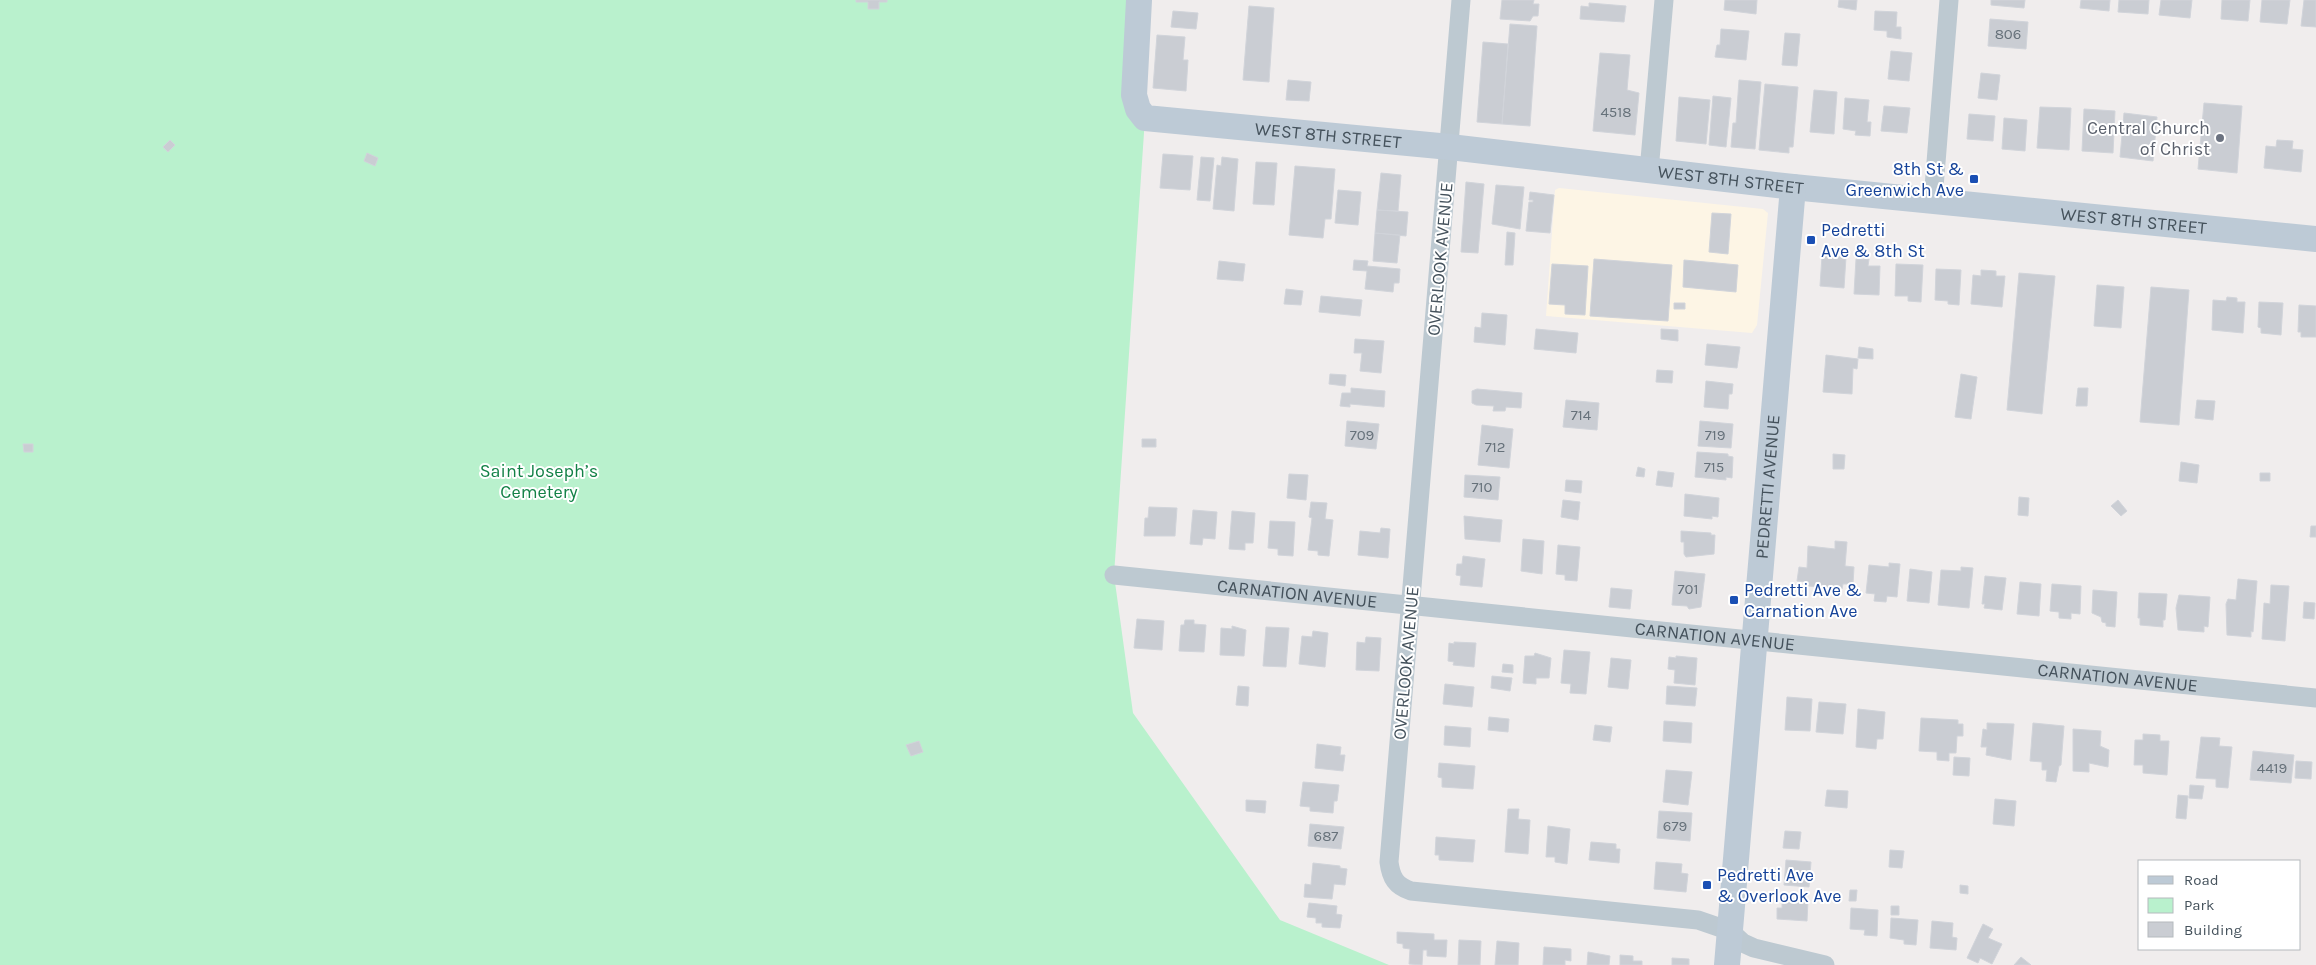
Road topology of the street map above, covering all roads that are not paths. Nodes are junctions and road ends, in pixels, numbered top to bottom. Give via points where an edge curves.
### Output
1 (1139, 0) edge
2 (1461, 0) edge
3 (1664, 0) edge
4 (1949, 0) edge
5 (1450, 147) junction
6 (1649, 171) junction
7 (1793, 187) junction
8 (1933, 200) junction
9 (2316, 239) edge
10 (1114, 575) dead end
11 (1411, 606) junction
12 (1754, 639) junction
13 (2316, 698) edge
14 (1730, 931) junction
15 (1727, 965) edge
16 (1825, 965) edge

1 - 5 street, WEST 8TH STREET via 1134,95 1145,118
2 - 5 street, OVERLOOK AVENUE
3 - 6 street
4 - 8 street
5 - 6 street, WEST 8TH STREET
5 - 11 street, OVERLOOK AVENUE
6 - 7 street, WEST 8TH STREET
7 - 8 street, WEST 8TH STREET
7 - 12 street, PEDRETTI AVENUE
8 - 9 street, WEST 8TH STREET
10 - 11 street, CARNATION AVENUE
11 - 12 street, CARNATION AVENUE
11 - 14 street, OVERLOOK AVENUE via 1389,862 1396,883 1411,891 1698,920
12 - 13 street, CARNATION AVENUE
12 - 14 street, PEDRETTI AVENUE
14 - 15 street, PEDRETTI AVENUE
14 - 16 street, OVERLOOK AVENUE via 1754,948

